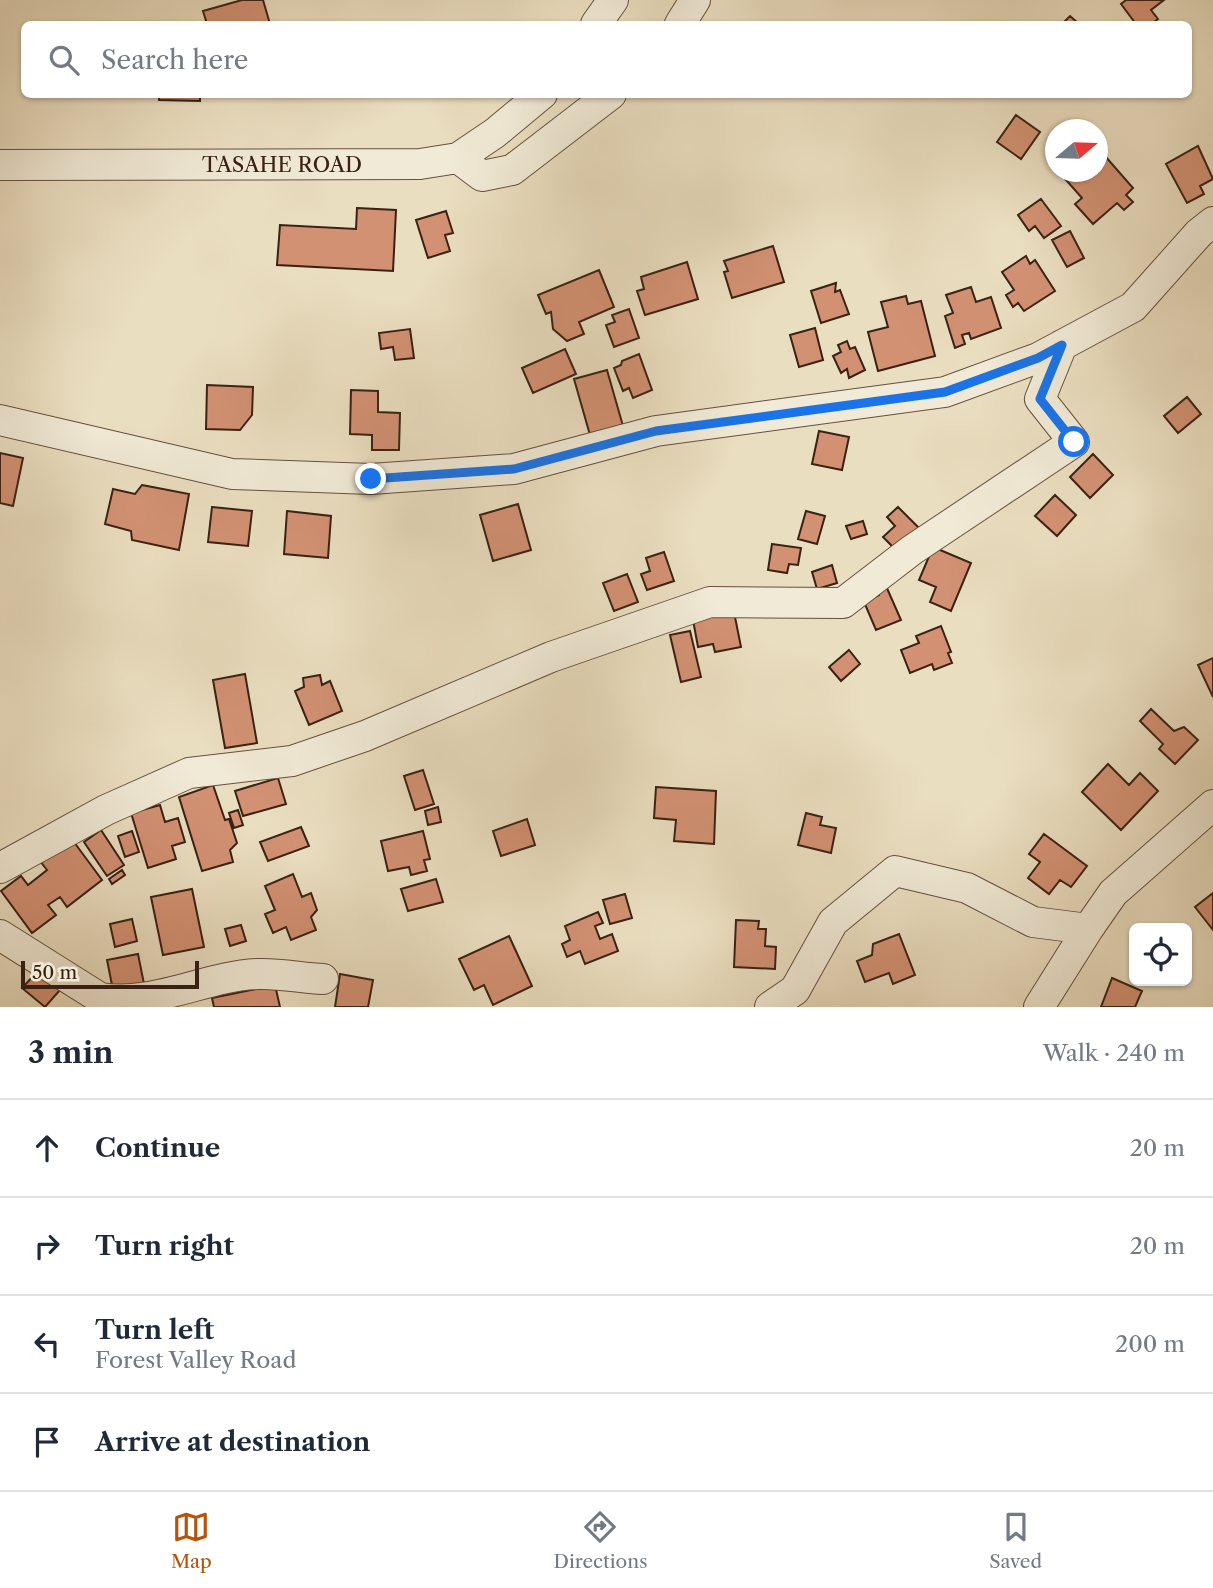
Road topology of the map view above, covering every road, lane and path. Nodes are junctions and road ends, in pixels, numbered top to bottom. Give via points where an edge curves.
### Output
1 (613, 0) edge
2 (695, 0) edge
3 (598, 21) edge
4 (682, 21) edge
5 (537, 98) edge
6 (606, 98) edge
7 (458, 158) junction
8 (0, 165) edge
9 (1213, 222) edge
10 (1062, 345) junction
11 (0, 420) edge
12 (1213, 805) edge
13 (0, 868) edge
14 (1088, 929) junction
15 (0, 935) edge
16 (323, 979) dead end
17 (770, 1007) edge
18 (1039, 1007) edge

1 - 3 street
2 - 4 street
5 - 7 street, TASAHE ROAD
6 - 7 street via 512,170 482,176
7 - 8 street, TASAHE ROAD via 420,164
9 - 10 street via 1133,307
10 - 11 street via 945,392 656,431 514,469 462,473 371,479 232,474
10 - 13 street via 1040,399 1074,442 912,550 843,603 710,602 551,657 304,757 190,773 106,810
12 - 14 street via 1113,893
14 - 17 street via 1033,922 967,888 895,871 833,922 795,990
14 - 18 street
15 - 16 street via 100,998 116,1003 146,1001 257,974

